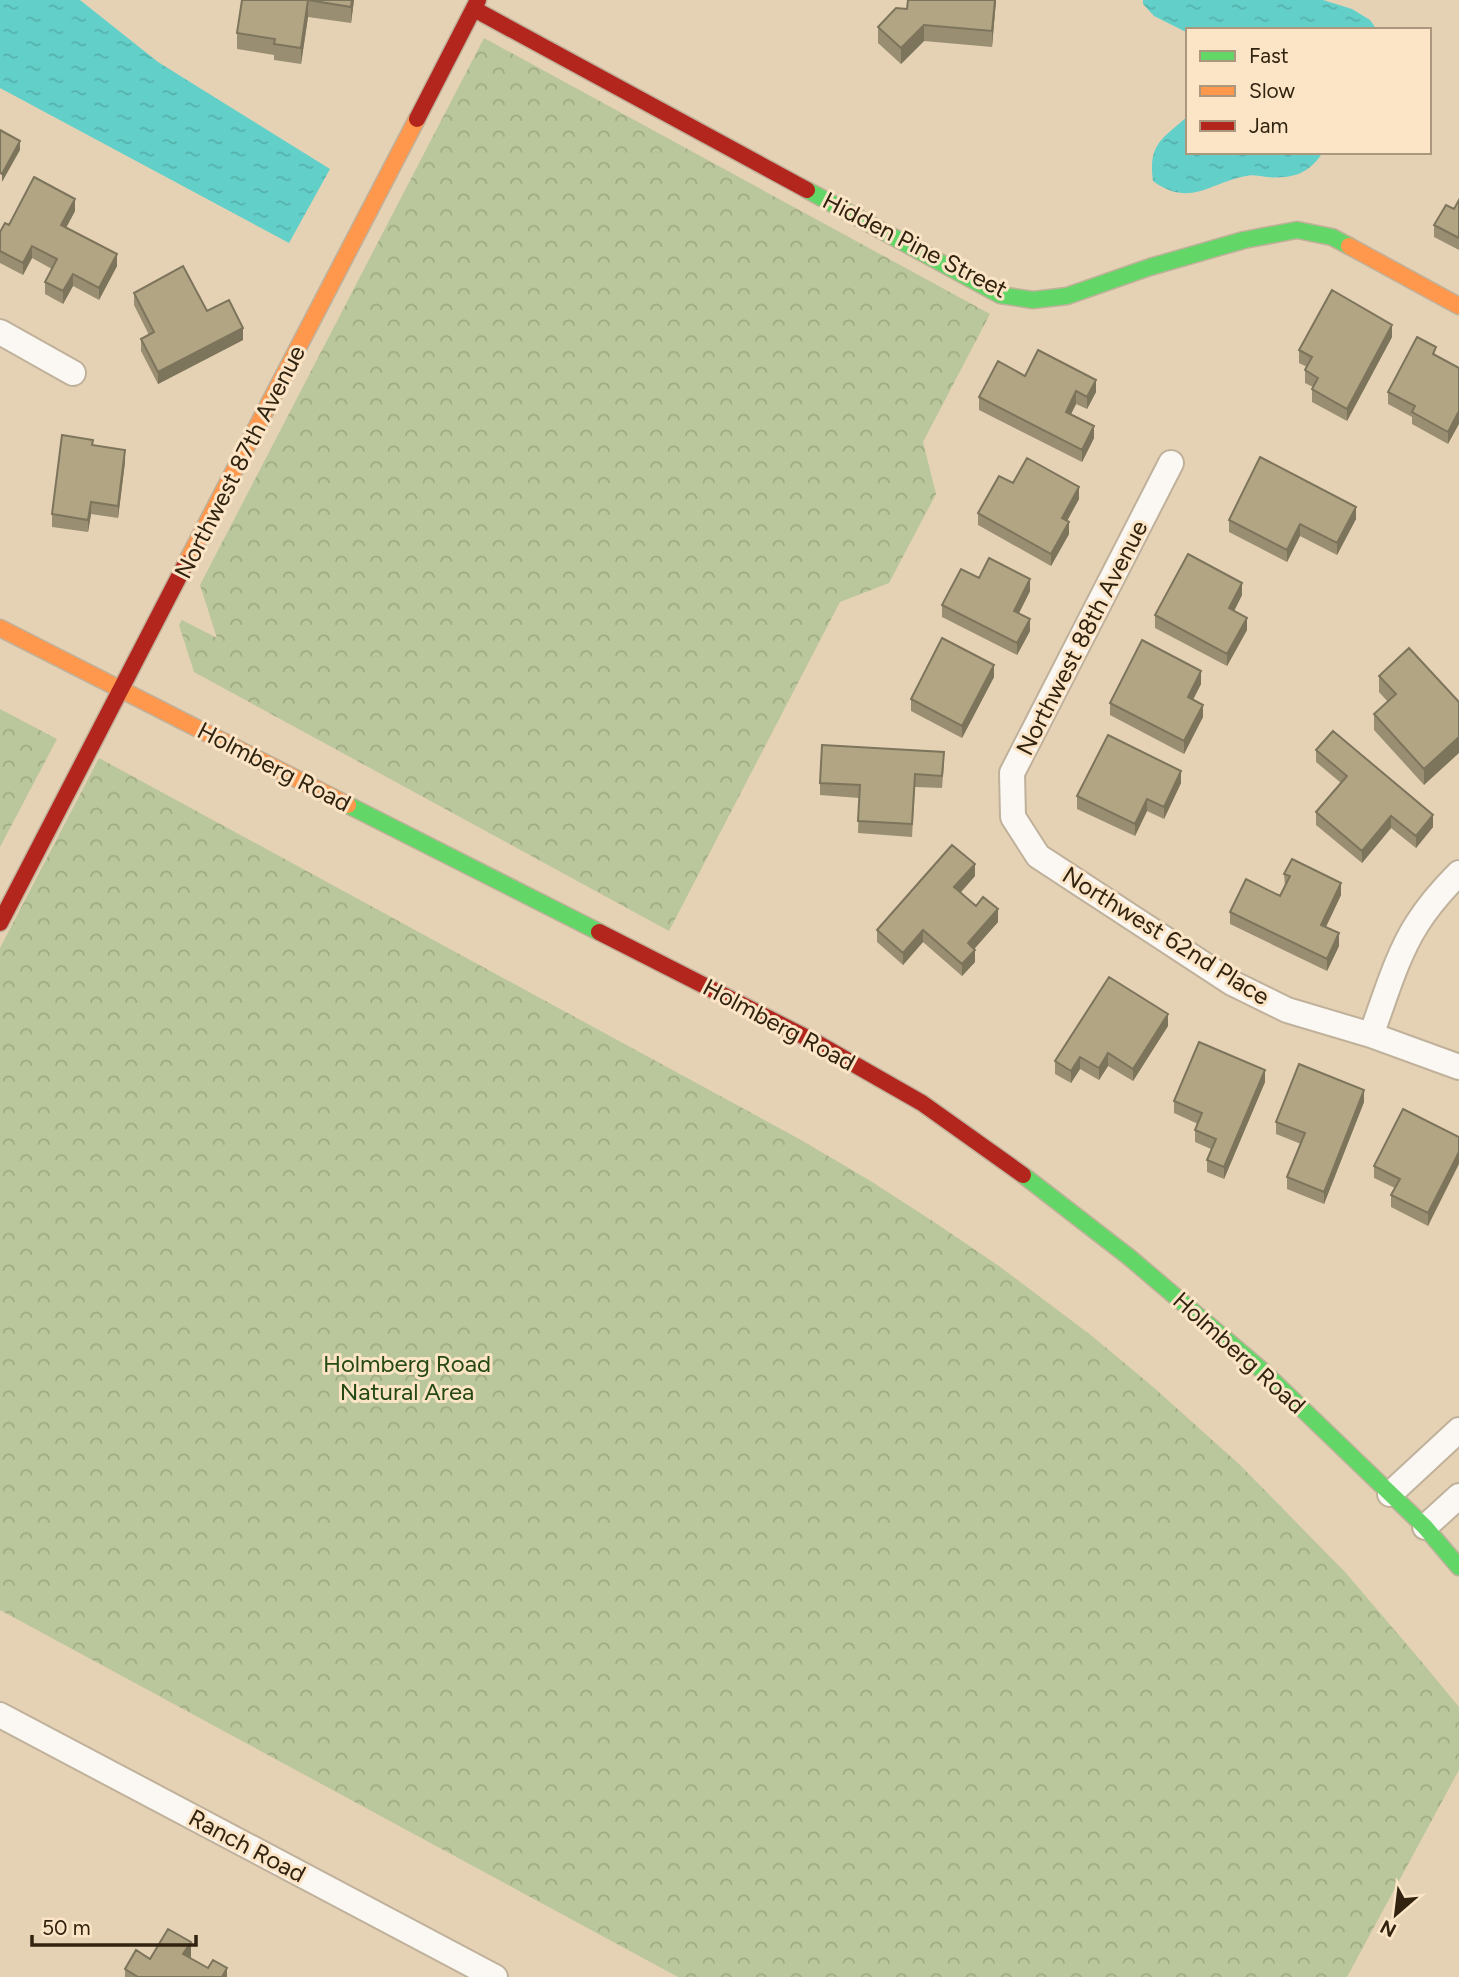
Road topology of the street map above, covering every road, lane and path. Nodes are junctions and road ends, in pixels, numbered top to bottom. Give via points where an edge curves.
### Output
1 (476, 4) edge
2 (1459, 306) edge
3 (0, 332) edge
4 (73, 373) dead end
5 (1171, 463) dead end
6 (0, 628) edge
7 (122, 690) junction
8 (1013, 817) joint
9 (1459, 873) edge
10 (0, 923) edge
11 (1371, 1035) junction
12 (1459, 1067) edge
13 (1459, 1430) edge
14 (1390, 1494) junction
15 (1459, 1496) edge
16 (1424, 1527) junction
17 (1459, 1567) edge
18 (0, 1715) edge
19 (495, 1977) edge

1 - 2 street, Hidden Pine Street via 1000,295 1033,300 1067,296 1209,250 1297,230 1332,237
1 - 7 street, Northwest 87th Avenue
3 - 4 street
5 - 8 street, Northwest 88th Avenue via 1012,773
6 - 7 street, Holmberg Road
7 - 10 street, Northwest 87th Avenue
7 - 14 street, Holmberg Road via 817,1043 922,1103 1129,1257 1264,1372
8 - 11 street, Northwest 62nd Place via 1038,856 1232,983 1287,1010
9 - 11 street via 1416,926
11 - 12 street, Northwest 62nd Place
13 - 14 street
14 - 16 street, Holmberg Road
15 - 16 street
16 - 17 street, Holmberg Road
18 - 19 street, Ranch Road

